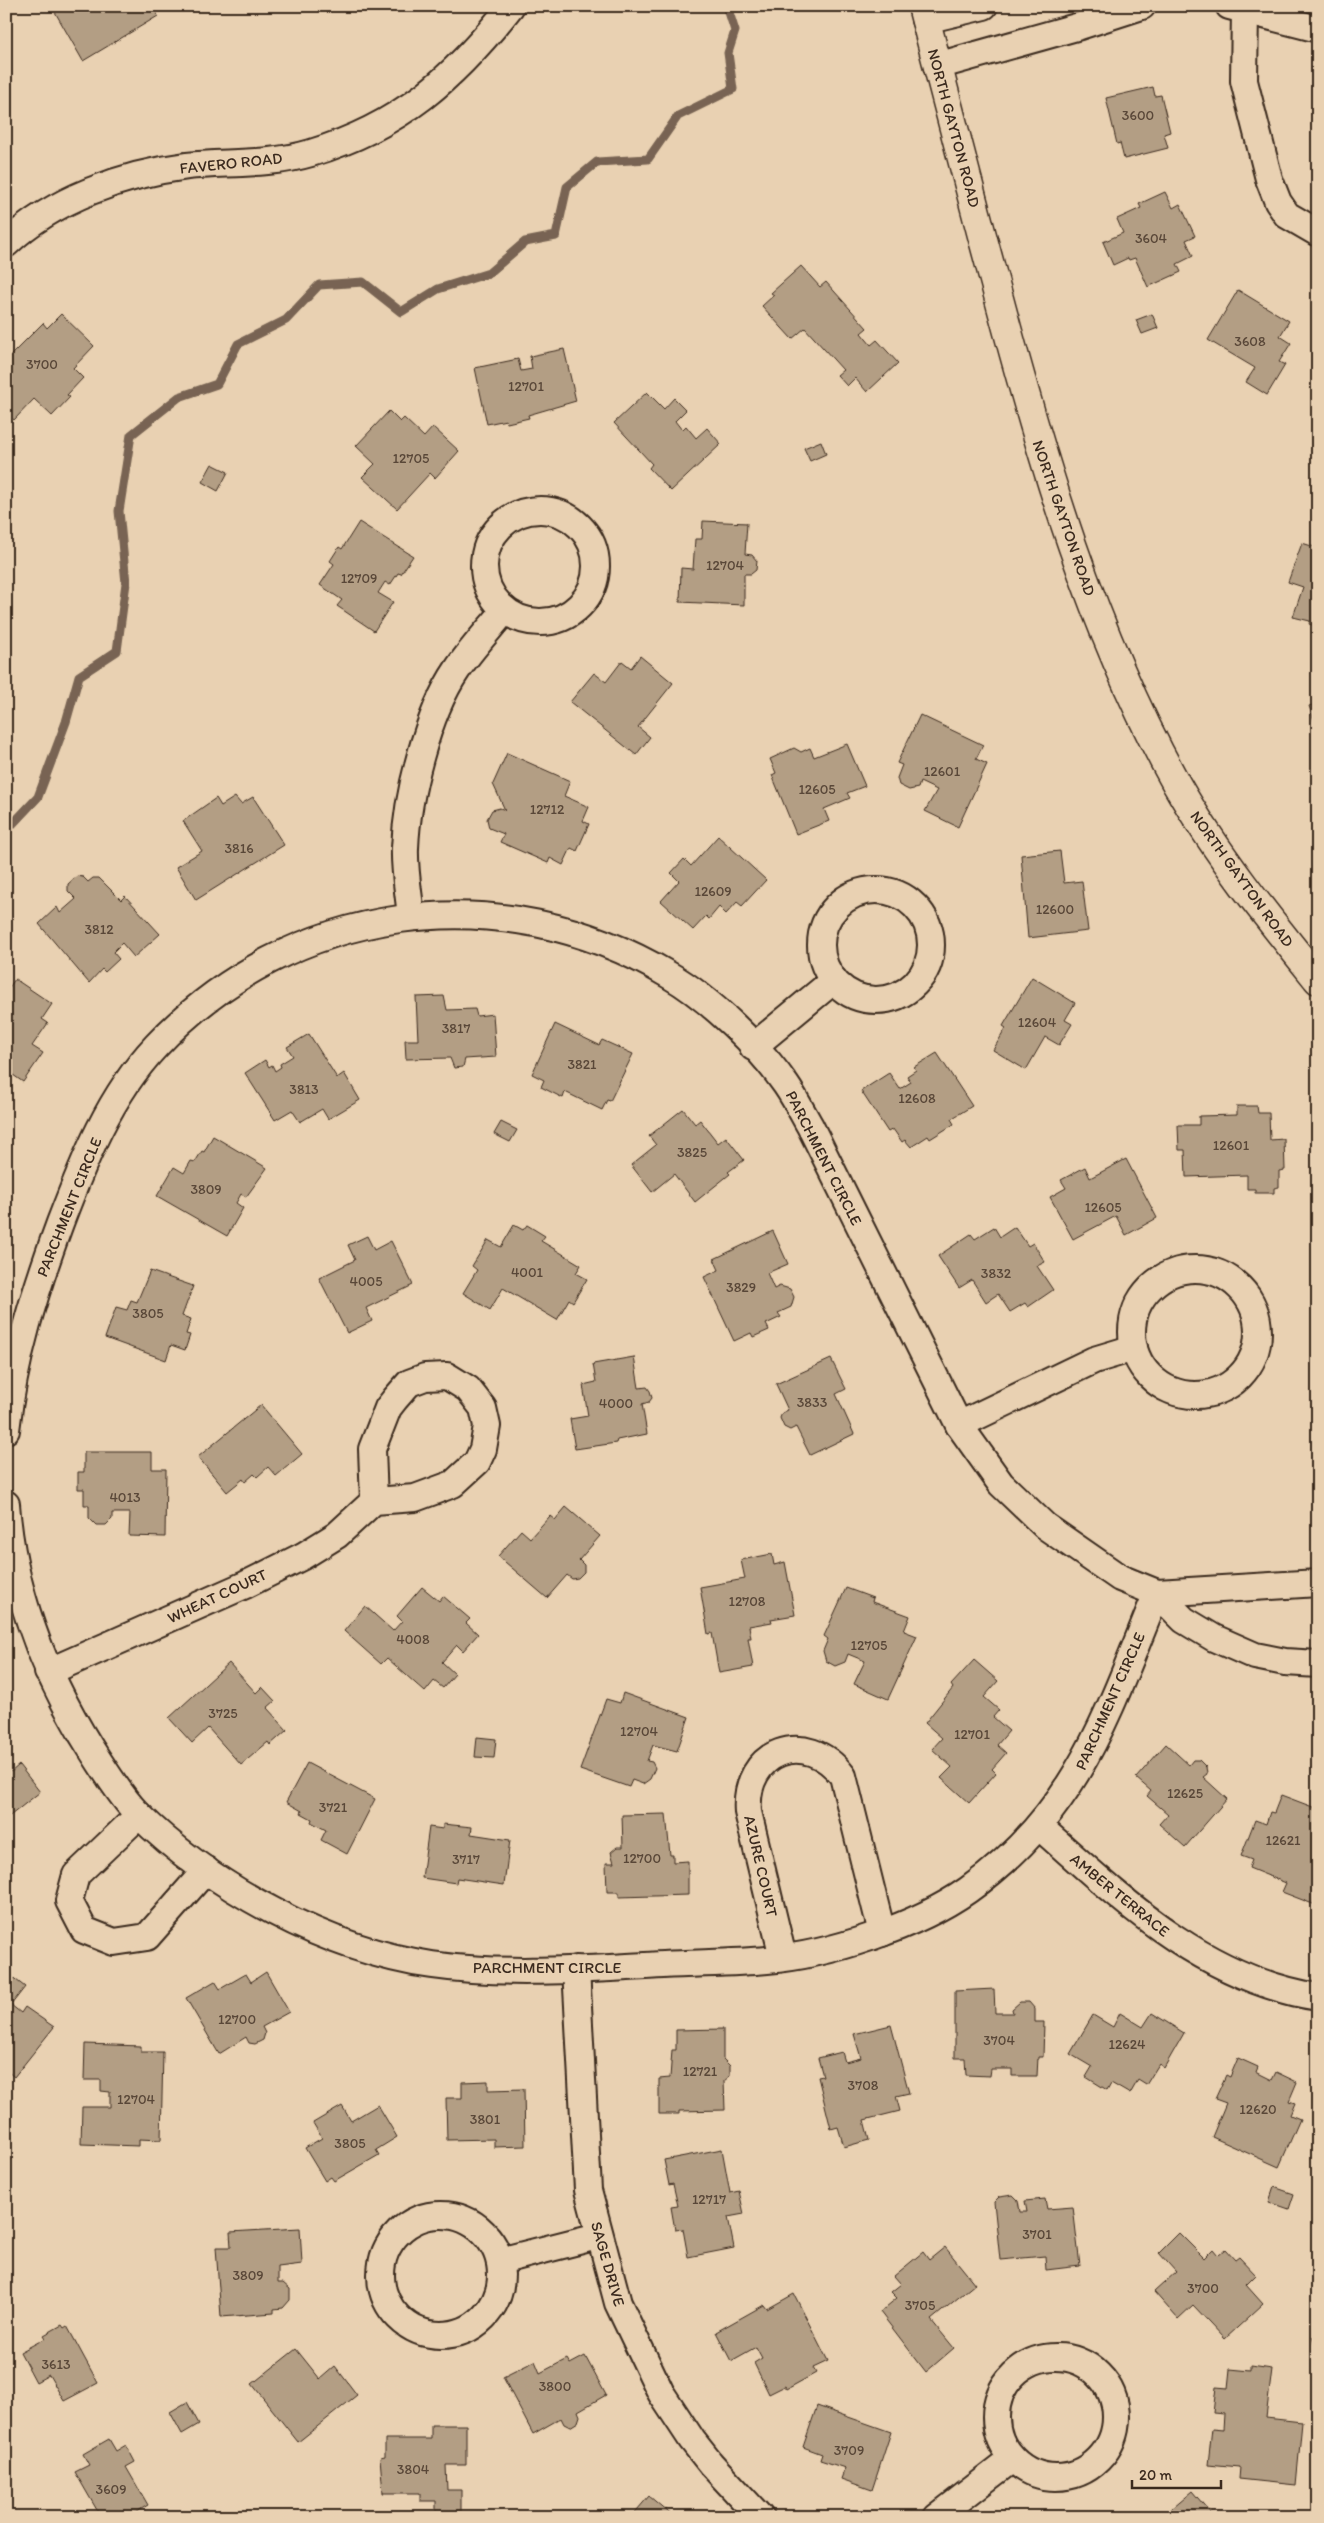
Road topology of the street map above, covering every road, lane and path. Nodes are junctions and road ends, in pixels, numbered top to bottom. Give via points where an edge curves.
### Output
1 (512, 6) edge
2 (984, 6) edge
3 (1142, 6) edge
4 (1236, 8) edge
5 (924, 13) edge
6 (1318, 28) edge
7 (937, 66) junction
8 (1318, 233) edge
9 (6, 244) edge
10 (505, 610) junction
11 (411, 917) junction
12 (834, 980) junction
13 (1318, 980) edge
14 (753, 1047) junction
15 (1134, 1348) junction
16 (958, 1425) junction
17 (6, 1430) edge
18 (374, 1501) junction
19 (6, 1504) edge
20 (1318, 1583) edge
21 (1157, 1593) junction
22 (1318, 1664) edge
23 (48, 1672) junction
24 (139, 1815) junction
25 (1040, 1826) junction
26 (206, 1870) junction
27 (882, 1933) junction
28 (783, 1958) junction
29 (576, 1969) junction
30 (1318, 1997) edge
31 (598, 2236) junction
32 (500, 2260) junction
33 (1012, 2459) junction
34 (760, 2517) edge
35 (937, 2517) edge

1 - 9 street, FAVERO ROAD via 451,76 408,110 368,132 310,153 273,160 187,166 131,177 59,207 30,224
2 - 5 street
3 - 7 street
4 - 6 street
4 - 8 street via 1244,81 1269,179 1278,202 1287,214
5 - 7 street, NORTH GAYTON ROAD
7 - 13 street, NORTH GAYTON ROAD via 1035,435 1072,546 1119,668 1197,818 1250,895
10 - 10 street via 534,622 565,616 578,607 588,594 596,564 593,548 574,522 560,514 529,511 501,526 491,538 485,553 486,584
10 - 11 street via 456,671 438,706 420,758 409,803 405,850
11 - 14 street, PARCHMENT CIRCLE via 428,914 496,916 563,929 616,948 670,975 718,1012
11 - 17 street, PARCHMENT CIRCLE via 380,920 336,932 283,953 243,974 197,1007 136,1070 107,1114 84,1161 37,1286 10,1388
12 - 12 street via 860,997 883,999 905,992 926,969 931,954 927,923 919,910 893,892 862,891 847,898 826,921 822,936 821,952
12 - 14 street
14 - 16 street, PARCHMENT CIRCLE via 785,1084 810,1126
15 - 15 street via 1141,1364 1164,1387 1179,1393 1212,1393 1227,1387 1250,1364 1259,1332 1256,1316 1250,1300 1227,1277 1212,1271 1179,1271 1150,1288 1141,1301 1134,1316
15 - 16 street via 1094,1360
16 - 21 street, PARCHMENT CIRCLE via 1001,1484 1045,1526 1120,1578
18 - 18 street via 427,1495 453,1484 476,1462 483,1449 488,1426 483,1408 468,1389 447,1376 426,1377 409,1383 388,1408 372,1449
18 - 23 street, WHEAT COURT via 336,1535 303,1556
19 - 23 street, PARCHMENT CIRCLE via 13,1561 26,1614
20 - 21 street, PARCHMENT CIRCLE
21 - 22 street, PARCHMENT CIRCLE via 1184,1620 1214,1638 1255,1656
21 - 25 street, PARCHMENT CIRCLE via 1098,1734 1065,1793
23 - 24 street, PARCHMENT CIRCLE via 84,1739 121,1795
24 - 26 street, PARCHMENT CIRCLE
24 - 26 street via 76,1875 69,1900 84,1930 114,1942 147,1937
25 - 27 street, PARCHMENT CIRCLE via 1020,1848 969,1889 941,1907
25 - 30 street, AMBER TERRACE via 1124,1902 1209,1960 1262,1982
26 - 29 street, PARCHMENT CIRCLE via 268,1909 310,1929 396,1958 432,1965 494,1970
27 - 28 street, PARCHMENT CIRCLE
27 - 28 street, AZURE COURT via 843,1776 822,1755 808,1750 780,1752 756,1770 747,1797
28 - 29 street, PARCHMENT CIRCLE
29 - 31 street, SAGE DRIVE via 588,2190
31 - 32 street
31 - 34 street, SAGE DRIVE via 618,2303 661,2393 710,2464
32 - 32 street via 485,2233 473,2224 458,2217 427,2216 406,2227 390,2244 381,2273 383,2289 389,2304 410,2326 440,2335 456,2333 483,2318 493,2306 500,2284
33 - 33 street via 1024,2469 1054,2478 1078,2473 1098,2461 1114,2434 1116,2418 1115,2402 1100,2375 1080,2362 1057,2356 1041,2358 1014,2373 1000,2393 995,2416 999,2438
33 - 35 street

